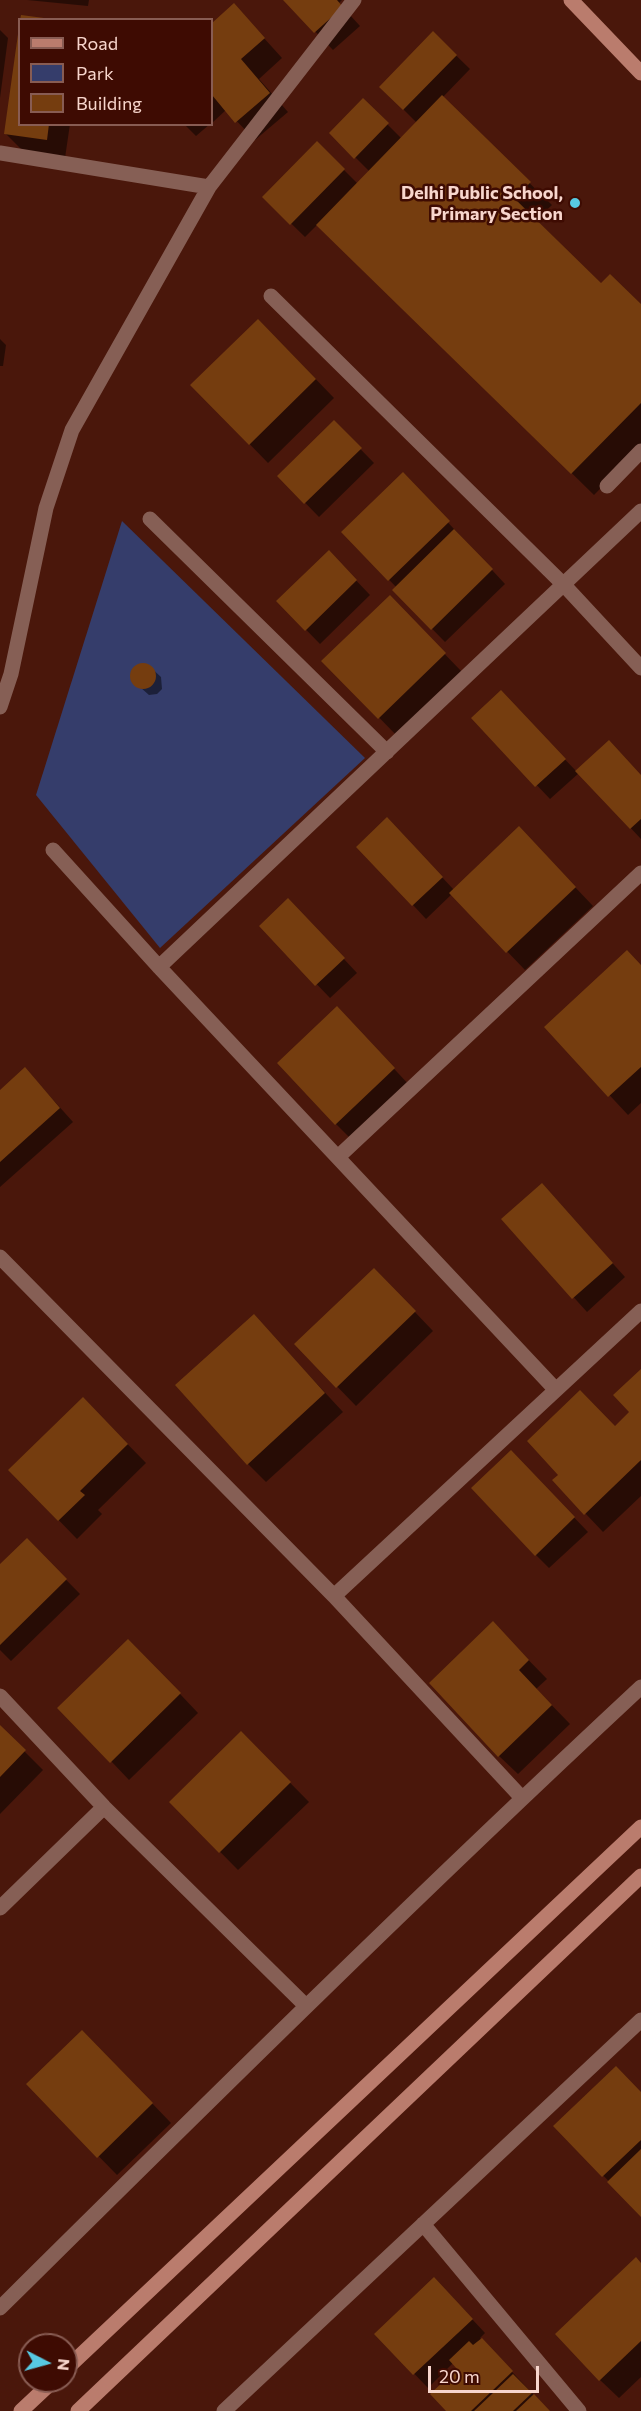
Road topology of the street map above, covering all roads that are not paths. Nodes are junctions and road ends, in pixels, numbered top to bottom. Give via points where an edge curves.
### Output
1 (354, 0) edge
2 (570, 0) edge
3 (641, 73) edge
4 (0, 153) edge
5 (209, 187) junction
6 (271, 296) dead end
7 (641, 451) edge
8 (607, 486) dead end
9 (641, 511) edge
10 (150, 519) dead end
11 (564, 585) junction
12 (641, 668) edge
13 (0, 707) edge
14 (387, 752) junction
15 (53, 850) dead end
16 (641, 873) edge
17 (159, 968) junction
18 (338, 1157) junction
19 (0, 1257) edge
20 (641, 1311) edge
21 (556, 1390) junction
22 (334, 1596) junction
23 (641, 1687) edge
24 (0, 1696) edge
25 (522, 1798) junction
26 (104, 1807) junction
27 (641, 1827) edge
28 (641, 1876) edge
29 (0, 1908) edge
30 (306, 2006) junction
31 (641, 2020) edge
32 (423, 2224) junction
33 (0, 2308) edge
34 (78, 2358) edge
35 (40, 2393) edge
36 (21, 2411) edge
37 (78, 2411) edge
38 (224, 2411) edge
39 (579, 2411) edge

1 - 5 street
2 - 3 main road
4 - 5 street
5 - 13 street via 72,430 46,508 11,674
6 - 11 street
7 - 8 street
9 - 11 street
10 - 14 street
11 - 12 street
11 - 14 street
14 - 17 street
15 - 17 street
16 - 18 street
17 - 18 street
18 - 21 street
19 - 22 street
20 - 21 street
21 - 22 street
22 - 25 street
23 - 25 street
24 - 26 street
25 - 30 street
26 - 29 street
26 - 30 street
27 - 34 main road
28 - 37 main road
30 - 33 street
31 - 32 street
32 - 38 street
32 - 39 street
35 - 36 main road

